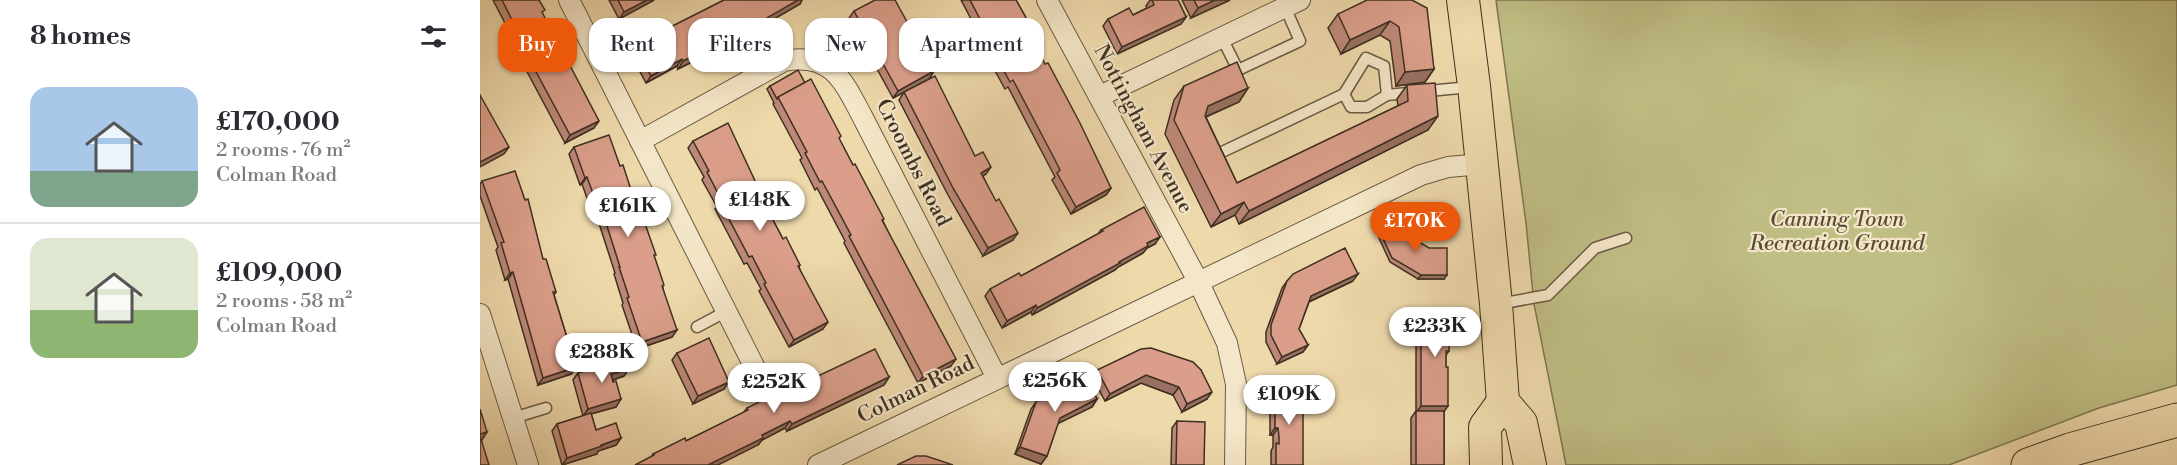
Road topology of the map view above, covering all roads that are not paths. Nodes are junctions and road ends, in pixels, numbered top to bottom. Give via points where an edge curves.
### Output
1 (569, 0) edge
2 (1047, 0) edge
3 (1463, 0) edge
4 (1292, 4) edge
5 (1222, 38) junction
6 (1474, 86) junction
7 (1344, 94) junction
8 (1387, 95) junction
9 (1100, 96) junction
10 (640, 141) junction
11 (1220, 153) edge
12 (1482, 164) junction
13 (1626, 238) dead end
14 (1198, 281) junction
15 (1496, 304) junction
16 (727, 311) junction
17 (480, 314) edge
18 (697, 327) dead end
19 (755, 368) dead end
20 (997, 378) junction
21 (1503, 402) junction
22 (546, 408) dead end
23 (513, 418) junction
24 (2177, 420) edge
25 (528, 465) edge
26 (818, 465) edge
27 (1235, 465) edge
28 (1486, 465) edge
29 (1530, 465) edge
30 (2028, 465) edge

1 - 10 street
2 - 9 street, Nottingham Avenue
3 - 6 main road
4 - 5 street
4 - 5 lane via 1300,41 1238,70
5 - 9 street
6 - 8 lane
6 - 12 main road
7 - 8 lane via 1351,107 1367,107
7 - 8 lane via 1366,58 1384,66
7 - 11 lane
9 - 14 street, Nottingham Avenue
10 - 16 street
10 - 20 street, Croombs Road via 784,61 818,61 834,70 862,116
12 - 14 street, Colman Road via 1448,167 1421,175
12 - 15 main road
13 - 15 lane via 1595,248 1548,295
14 - 20 street, Colman Road
14 - 27 street via 1227,344 1236,384
15 - 21 main road
16 - 18 lane
16 - 19 street
17 - 23 street
20 - 26 street, Colman Road
21 - 28 main road via 1485,427
21 - 29 main road via 1521,423
22 - 23 lane
23 - 25 street
24 - 30 highway

